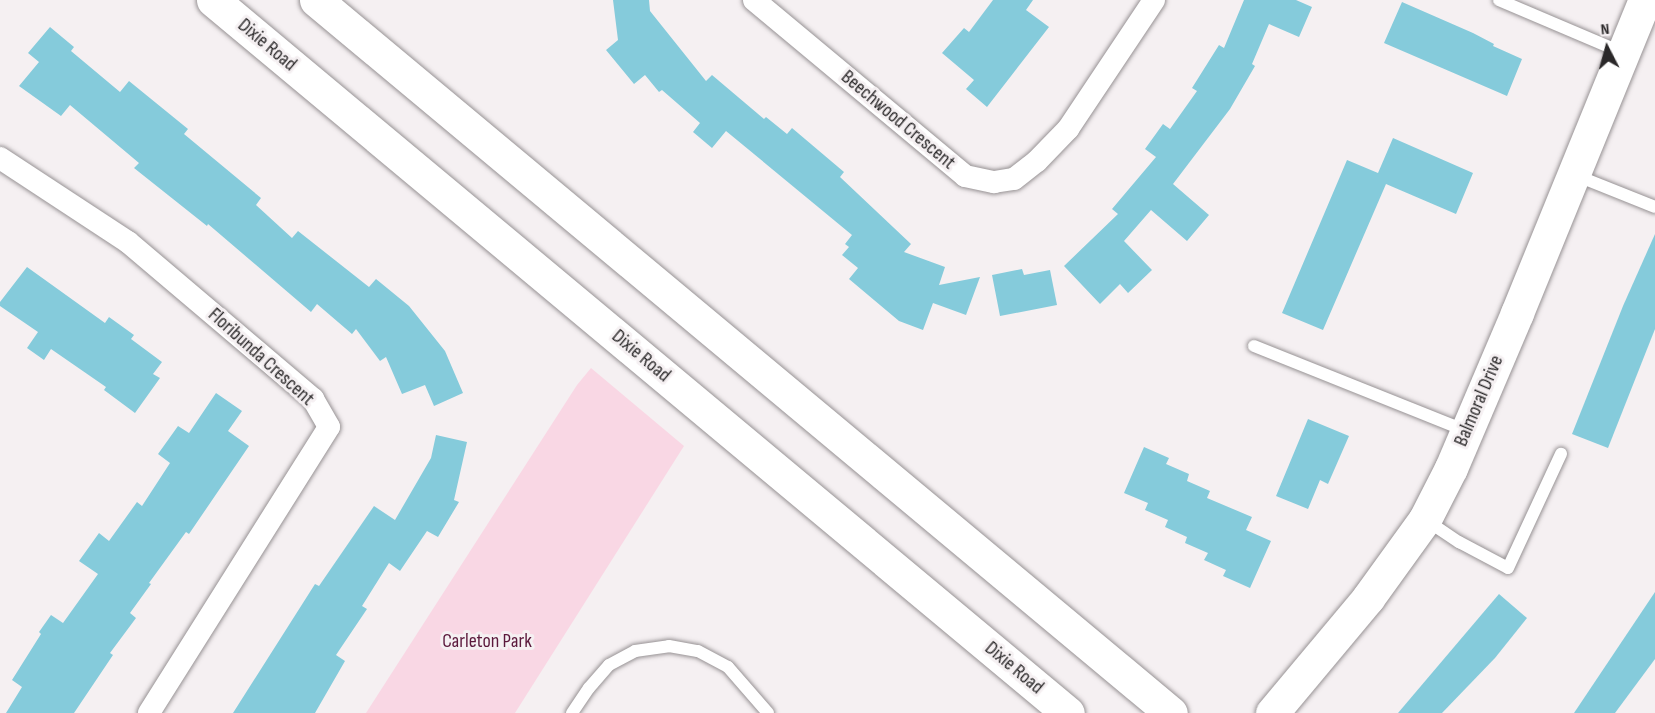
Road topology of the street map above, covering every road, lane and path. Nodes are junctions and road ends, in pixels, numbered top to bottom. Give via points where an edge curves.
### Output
1 (213, 0) edge
2 (316, 0) edge
3 (754, 0) edge
4 (1154, 0) edge
5 (1499, 0) edge
6 (1646, 0) edge
7 (1624, 53) junction
8 (0, 158) edge
9 (1574, 174) junction
10 (1655, 207) edge
11 (1254, 346) dead end
12 (1466, 431) junction
13 (1561, 454) dead end
14 (1425, 519) junction
15 (149, 713) edge
16 (572, 713) edge
17 (768, 713) edge
18 (1068, 713) edge
19 (1171, 713) edge
20 (1272, 713) edge

1 - 18 main road, Dixie Road
2 - 19 main road
3 - 4 street, Beechwood Crescent via 965,176 994,182 1014,179 1038,161 1068,129
5 - 7 lane
6 - 7 main road, Balmoral Drive
7 - 9 main road, Balmoral Drive
8 - 15 street, Floribunda Crescent via 128,242 313,399 329,427
9 - 10 lane
9 - 12 main road, Balmoral Drive
11 - 12 lane
12 - 14 main road, Balmoral Drive
13 - 14 lane via 1508,568
14 - 20 main road, Balmoral Drive via 1368,598
16 - 17 lane via 609,665 635,651 669,646 698,651 728,667

